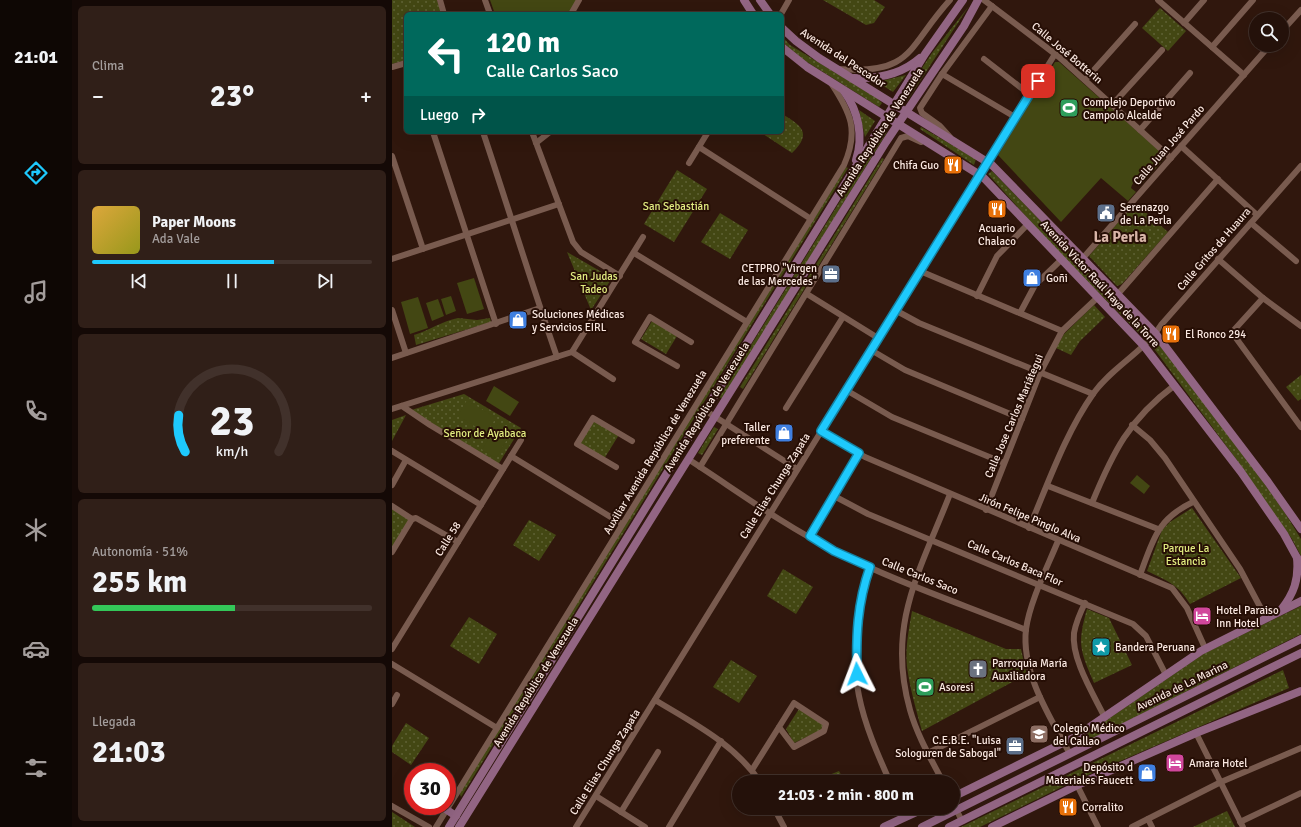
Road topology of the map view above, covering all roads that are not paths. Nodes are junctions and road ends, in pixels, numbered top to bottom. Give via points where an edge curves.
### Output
1 (440, 0) edge
2 (485, 0) edge
3 (579, 0) edge
4 (744, 0) edge
5 (760, 0) edge
6 (789, 0) edge
7 (950, 0) edge
8 (963, 0) edge
9 (978, 0) edge
10 (984, 0) edge
11 (1158, 0) edge
12 (1204, 0) edge
13 (1253, 0) edge
14 (992, 6) junction
15 (1301, 10) edge
16 (443, 12) edge
17 (489, 12) edge
18 (572, 12) edge
19 (752, 12) edge
20 (769, 12) edge
21 (782, 12) edge
22 (1184, 23) junction
23 (1289, 23) edge
24 (1135, 24) dead end
25 (784, 30) edge
26 (1212, 47) junction
27 (784, 48) edge
28 (1162, 50) dead end
29 (1264, 52) edge
30 (925, 54) junction
31 (1055, 54) junction
32 (984, 59) dead end
33 (404, 64) edge
34 (392, 67) edge
35 (837, 69) junction
36 (1190, 73) dead end
37 (942, 74) junction
38 (1244, 75) junction
39 (851, 78) junction
40 (1085, 80) junction
41 (830, 81) junction
42 (842, 89) junction
43 (1029, 94) junction
44 (894, 103) junction
45 (1112, 104) junction
46 (906, 111) junction
47 (886, 116) junction
48 (1015, 117) junction
49 (898, 123) junction
50 (1140, 130) junction
51 (434, 134) edge
52 (484, 134) edge
53 (533, 134) edge
54 (547, 134) edge
55 (707, 134) edge
56 (951, 138) junction
57 (536, 143) junction
58 (936, 146) junction
59 (1181, 146) junction
60 (699, 147) junction
61 (392, 156) edge
62 (1171, 158) junction
63 (988, 161) junction
64 (689, 163) dead end
65 (1301, 166) edge
66 (850, 174) junction
67 (980, 174) junction
68 (1218, 179) junction
69 (560, 204) junction
70 (1257, 215) junction
71 (811, 219) junction
72 (512, 221) junction
73 (1252, 223) junction
74 (1028, 224) junction
75 (467, 235) junction
76 (643, 237) dead end
77 (423, 249) junction
78 (634, 253) junction
79 (1083, 258) junction
80 (392, 259) edge
81 (1218, 259) junction
82 (1061, 260) junction
83 (1296, 261) dead end
84 (920, 271) junction
85 (620, 276) junction
86 (807, 294) junction
87 (1118, 294) junction
88 (977, 296) junction
89 (1098, 298) junction
90 (1263, 298) junction
91 (540, 308) junction
92 (392, 310) edge
93 (895, 310) junction
94 (1020, 313) junction
95 (843, 316) junction
96 (747, 322) junction
97 (496, 324) junction
98 (1301, 326) edge
99 (1062, 331) junction
100 (1155, 333) junction
101 (878, 338) junction
102 (691, 342) dead end
103 (1144, 346) junction
104 (871, 350) junction
105 (572, 352) junction
106 (406, 353) junction
107 (557, 357) junction
108 (392, 358) edge
109 (677, 366) dead end
110 (1040, 373) junction
111 (612, 379) dead end
112 (1175, 385) junction
113 (846, 390) junction
114 (1093, 394) junction
115 (402, 406) junction
116 (786, 408) dead end
117 (392, 410) edge
118 (706, 411) junction
119 (715, 416) junction
120 (1022, 419) junction
121 (726, 424) junction
122 (1132, 425) junction
123 (1301, 427) edge
124 (821, 431) junction
125 (521, 440) dead end
126 (632, 441) dead end
127 (392, 451) edge
128 (859, 453) junction
129 (511, 456) junction
130 (688, 459) junction
131 (406, 460) junction
132 (1004, 463) junction
133 (616, 467) dead end
134 (700, 467) junction
135 (503, 469) junction
136 (797, 469) junction
137 (392, 485) edge
138 (1048, 486) junction
139 (950, 494) junction
140 (834, 496) junction
141 (1193, 502) junction
142 (1092, 504) junction
143 (481, 505) junction
144 (392, 506) edge
145 (986, 510) junction
146 (770, 512) junction
147 (412, 519) junction
148 (622, 524) junction
149 (1029, 528) junction
150 (1158, 529) junction
151 (1301, 529) edge
152 (810, 536) junction
153 (932, 540) junction
154 (1058, 541) junction
155 (458, 542) junction
156 (392, 552) edge
157 (1296, 555) junction
158 (1301, 565) edge
159 (870, 567) junction
160 (1140, 575) junction
161 (1040, 584) junction
162 (913, 585) junction
163 (1301, 601) edge
164 (1085, 603) junction
165 (1280, 611) junction
166 (1266, 618) junction
167 (1026, 630) junction
168 (1301, 639) edge
169 (1205, 648) junction
170 (392, 649) edge
171 (1301, 653) edge
172 (392, 664) edge
173 (1165, 673) junction
174 (1301, 691) edge
175 (397, 695) dead end
176 (1040, 696) junction
177 (655, 700) junction
178 (392, 704) edge
179 (1105, 718) junction
180 (779, 727) junction
181 (497, 728) junction
182 (1196, 733) junction
183 (721, 741) junction
184 (1064, 743) junction
185 (1301, 748) edge
186 (658, 752) dead end
187 (928, 753) junction
188 (1070, 754) junction
189 (752, 770) junction
190 (755, 775) edge
191 (887, 775) edge
192 (939, 775) edge
193 (1221, 782) junction
194 (1077, 785) junction
195 (1301, 793) edge
196 (960, 794) edge
197 (456, 795) edge
198 (596, 796) junction
199 (960, 804) edge
200 (392, 806) edge
201 (621, 812) junction
202 (444, 815) edge
203 (778, 815) edge
204 (900, 815) edge
205 (941, 815) edge
206 (959, 815) edge
207 (456, 816) joint
208 (1148, 819) junction
209 (962, 821) junction
210 (1242, 824) edge
211 (429, 827) edge
212 (436, 827) edge
213 (449, 827) edge
214 (459, 827) edge
215 (576, 827) edge
216 (646, 827) edge
217 (669, 827) edge
218 (784, 827) edge
219 (884, 827) edge
220 (922, 827) edge
221 (949, 827) edge
222 (993, 827) edge
223 (1098, 827) edge
224 (1132, 827) edge
225 (1152, 827) edge

1 - 16 street
2 - 17 street
3 - 18 street
4 - 19 main road
5 - 20 main road
6 - 21 street
7 - 35 street via 936,15 916,46 894,64 871,70
8 - 30 main road, Avenida República de Venezuela
9 - 46 main road, Avenida República de Venezuela via 964,26
10 - 14 street, Calle José Botterin
11 - 22 street
12 - 22 street
13 - 26 street
14 - 31 street, Calle José Botterin
14 - 37 street
15 - 23 street
22 - 26 street
24 - 40 street
25 - 35 main road, Avenida del Pescador via 806,49
26 - 38 street
27 - 41 main road
28 - 45 street
29 - 38 street, Calle Juan José Pardo
30 - 39 main road via 908,67 887,75
30 - 44 main road, Avenida República de Venezuela
31 - 40 street, Calle José Botterin
31 - 43 street, Calle Elias Chunga Zapata
32 - 43 street
33 - 34 street
35 - 39 main road, Avenida del Pescador
36 - 50 street
37 - 48 street
37 - 56 street via 920,110
38 - 59 street, Calle Juan José Pardo
39 - 44 main road, Avenida del Pescador
40 - 45 street, Calle José Botterin
41 - 42 main road
41 - 71 street, Auxiliar Avenida República de Venezuela via 848,109 852,139 844,165
42 - 47 main road
42 - 66 main road via 853,107 859,126 859,146
43 - 48 street, Calle Elias Chunga Zapata
44 - 46 main road, Avenida Víctor Raúl Haya de la Torre
44 - 47 main road, Avenida República de Venezuela
45 - 50 street, Calle José Botterin
46 - 49 main road, Avenida República de Venezuela
46 - 56 main road, Avenida Víctor Raúl Haya de la Torre
47 - 49 main road, Avenida Víctor Raúl Haya de la Torre
47 - 66 main road, Avenida República de Venezuela
48 - 63 street, Calle Elias Chunga Zapata
49 - 58 main road, Avenida Víctor Raúl Haya de la Torre
49 - 119 main road, Avenida República de Venezuela
50 - 62 street, Calle José Botterin
51 - 75 street
52 - 72 street
53 - 57 street
54 - 57 street
55 - 60 street
56 - 63 main road, Avenida Víctor Raúl Haya de la Torre
57 - 69 street
58 - 67 main road, Avenida Víctor Raúl Haya de la Torre
58 - 86 street via 908,136 901,138
59 - 62 street, Calle Juan José Pardo
59 - 68 street
60 - 64 street
60 - 71 street
61 - 77 street
62 - 79 street, Calle Juan José Pardo
63 - 67 street, Calle Elias Chunga Zapata
63 - 79 main road, Avenida Víctor Raúl Haya de la Torre
65 - 70 street, Calle Gritos de Huaura
66 - 118 main road, Avenida República de Venezuela
67 - 74 main road, Avenida Víctor Raúl Haya de la Torre
67 - 84 street, Calle Elias Chunga Zapata
68 - 70 street
68 - 87 street
69 - 72 street
69 - 85 street via 576,247
70 - 73 street, Calle Gritos de Huaura
71 - 96 street, Auxiliar Avenida República de Venezuela
72 - 75 street
72 - 91 street
73 - 81 street, Calle Gritos de Huaura
73 - 83 street
74 - 82 main road, Avenida Víctor Raúl Haya de la Torre
74 - 88 street via 997,256
75 - 77 street
75 - 97 street
76 - 78 street
77 - 80 street
78 - 85 street
78 - 96 street
79 - 87 main road, Avenida Víctor Raúl Haya de la Torre
81 - 90 street
81 - 100 street, Calle Gritos de Huaura
82 - 89 main road, Avenida Víctor Raúl Haya de la Torre
82 - 94 street via 1035,285
84 - 88 street
84 - 93 street, Calle Elias Chunga Zapata
85 - 105 street
86 - 95 street
86 - 121 street
87 - 100 main road, Avenida Víctor Raúl Haya de la Torre
88 - 94 street
89 - 99 street, Calle Jose Carlos Mariátegui
89 - 103 main road, Avenida Víctor Raúl Haya de la Torre
90 - 98 street
90 - 123 street via 1234,330 1235,336
91 - 97 street
91 - 107 street
92 - 106 street
93 - 101 street, Calle Elias Chunga Zapata
93 - 110 street via 919,323
94 - 99 street
95 - 101 street
95 - 116 street
96 - 148 street, Auxiliar Avenida República de Venezuela
97 - 106 street
99 - 110 street, Calle Jose Carlos Mariátegui
100 - 103 street, Calle Gritos de Huaura
100 - 151 main road, Avenida Víctor Raúl Haya de la Torre
101 - 104 street, Calle Elias Chunga Zapata
102 - 109 street via 650,317 635,342
103 - 112 main road, Avenida Víctor Raúl Haya de la Torre
103 - 114 street, Calle Gritos de Huaura via 1118,367
104 - 113 street, Calle Elias Chunga Zapata
104 - 120 street via 905,370
105 - 107 street
105 - 111 street
106 - 108 street
107 - 115 street
110 - 114 street
110 - 120 street, Calle Jose Carlos Mariátegui
112 - 122 street via 1146,409
112 - 157 main road, Avenida Víctor Raúl Haya de la Torre via 1240,472
113 - 124 street, Calle Elias Chunga Zapata
113 - 132 street via 897,419
114 - 138 street, Calle Gritos de Huaura via 1077,421
115 - 117 street
115 - 135 street via 430,426
118 - 119 street
118 - 207 main road, Avenida República de Venezuela
119 - 121 street
119 - 130 main road, Avenida República de Venezuela
120 - 132 street, Calle Jose Carlos Mariátegui
121 - 134 street
121 - 136 street
122 - 141 street via 1150,440 1165,458
122 - 142 street via 1107,466
124 - 128 street, Jirón Felipe Pinglo Alva
124 - 136 street, Calle Elias Chunga Zapata
125 - 129 street, Calle 58
126 - 133 street via 593,418 578,444
127 - 131 street
128 - 139 street, Jirón Felipe Pinglo Alva
128 - 140 street
129 - 135 street, Calle 58
129 - 148 street
130 - 134 street, Calle Carlos Saco
130 - 214 main road, Avenida República de Venezuela
131 - 137 street
131 - 143 street
132 - 145 street, Calle Jose Carlos Mariátegui
134 - 146 street, Calle Carlos Saco
135 - 143 street, Calle 58
136 - 146 street, Calle Elias Chunga Zapata
138 - 142 street
138 - 149 street, Calle Gritos de Huaura
139 - 145 street, Jirón Felipe Pinglo Alva
139 - 153 street
140 - 152 street
140 - 153 street, Calle Carlos Baca Flor via 868,514
141 - 150 street via 1164,521
141 - 166 street via 1240,569
142 - 150 street
143 - 155 street, Calle 58
144 - 147 street
145 - 149 street, Jirón Felipe Pinglo Alva
146 - 152 street, Calle Carlos Saco
146 - 177 street, Calle Elias Chunga Zapata
147 - 155 street via 416,518
147 - 156 street
148 - 181 street, Auxiliar Avenida República de Venezuela
149 - 154 street, Jirón Felipe Pinglo Alva
150 - 160 street
152 - 159 street, Calle Carlos Saco via 834,551
153 - 161 street, Calle Carlos Baca Flor
153 - 162 street
154 - 160 street, Jirón Felipe Pinglo Alva
154 - 161 street
155 - 170 street, Calle 58
157 - 158 main road, Avenida Víctor Raúl Haya de la Torre
157 - 165 main road via 1296,584 1291,597
159 - 162 street, Calle Carlos Saco
159 - 191 street via 858,619 858,685 876,752
160 - 169 street, Jirón Felipe Pinglo Alva via 1168,586 1178,595 1187,608
161 - 164 street, Calle Carlos Baca Flor
161 - 167 street
162 - 167 street, Calle Carlos Saco
162 - 187 street via 902,635 904,677 910,710
163 - 165 main road, Avenida de La Marina
164 - 173 street, Calle Carlos Baca Flor via 1142,630
164 - 179 street via 1076,624 1075,646 1078,661
165 - 166 main road, Avenida de La Marina
166 - 169 main road, Avenida de La Marina
167 - 176 street via 1030,667
168 - 188 main road, Avenida de La Marina
169 - 173 main road, Avenida de La Marina
171 - 209 main road, Avenida de La Marina
172 - 181 street
173 - 179 main road, Avenida de La Marina
174 - 182 main road
175 - 178 street
176 - 184 street
176 - 187 street
177 - 183 street
177 - 198 street, Calle Elias Chunga Zapata
179 - 184 main road, Avenida de La Marina
180 - 180 street via 794,747 824,731 826,724 794,703
180 - 189 street
181 - 197 street, Auxiliar Avenida República de Venezuela
182 - 193 street
182 - 194 main road
183 - 189 street
183 - 217 street
184 - 188 street
184 - 196 main road, Avenida de La Marina
185 - 193 street
186 - 201 street
187 - 192 street
188 - 199 main road, Avenida de La Marina
189 - 190 street
193 - 208 street
193 - 210 street
194 - 222 main road
194 - 223 street
195 - 210 street
198 - 201 street
198 - 215 street, Calle Elias Chunga Zapata
200 - 211 street
201 - 216 street
202 - 212 street, Auxiliar Avenida República de Venezuela
203 - 218 street
204 - 219 main road
205 - 220 main road, Avenida de La Marina
206 - 209 street
207 - 213 main road, Avenida República de Venezuela
208 - 224 street
208 - 225 street
209 - 221 main road, Avenida de La Marina

